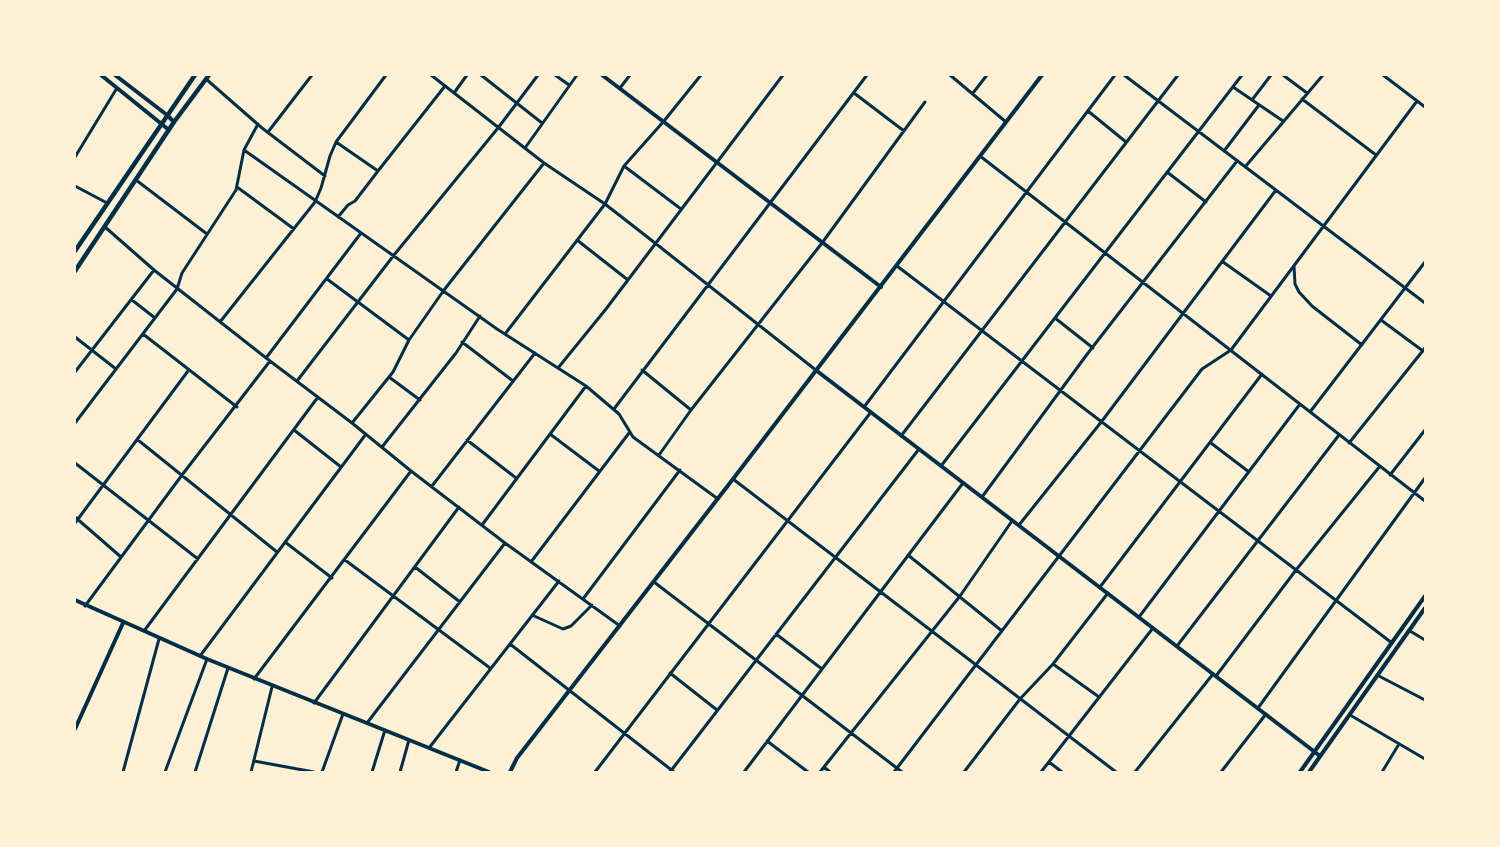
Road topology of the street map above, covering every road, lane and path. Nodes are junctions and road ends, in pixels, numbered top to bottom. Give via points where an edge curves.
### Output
1 (101, 75) edge
2 (195, 75) edge
3 (312, 75) edge
4 (386, 75) edge
5 (431, 75) edge
6 (467, 75) edge
7 (481, 75) edge
8 (538, 75) edge
9 (555, 75) edge
10 (576, 75) edge
11 (602, 75) edge
12 (630, 75) edge
13 (700, 75) edge
14 (783, 75) edge
15 (867, 75) edge
16 (950, 75) edge
17 (987, 75) edge
18 (1042, 75) edge
19 (1116, 75) edge
20 (1124, 75) edge
21 (1178, 75) edge
22 (1242, 75) edge
23 (1271, 75) edge
24 (1283, 75) edge
25 (1323, 75) edge
26 (1383, 75) edge
27 (118, 76) edge
28 (207, 77) edge
29 (569, 85) junction
30 (445, 86) junction
31 (1233, 87) junction
32 (117, 88) junction
33 (620, 88) junction
34 (454, 93) junction
35 (854, 93) junction
36 (973, 93) junction
37 (1307, 93) junction
38 (1302, 99) junction
39 (1158, 100) junction
40 (1252, 100) junction
41 (1417, 101) junction
42 (925, 102) dead end
43 (516, 103) junction
44 (1259, 105) junction
45 (1425, 107) edge
46 (1088, 111) junction
47 (167, 115) junction
48 (664, 121) junction
49 (1283, 121) junction
50 (174, 122) junction
51 (1006, 122) junction
52 (161, 123) junction
53 (542, 123) junction
54 (258, 124) junction
55 (498, 128) junction
56 (169, 130) junction
57 (904, 131) junction
58 (1198, 131) junction
59 (268, 132) junction
60 (336, 142) junction
61 (1126, 142) junction
62 (525, 148) junction
63 (244, 150) junction
64 (1224, 151) junction
65 (1376, 155) junction
66 (980, 156) junction
67 (75, 157) edge
68 (1237, 161) junction
69 (717, 162) junction
70 (544, 163) junction
71 (624, 166) junction
72 (1245, 167) junction
73 (378, 171) junction
74 (1167, 172) junction
75 (325, 176) junction
76 (136, 180) junction
77 (75, 186) edge
78 (237, 187) junction
79 (1276, 190) junction
80 (1027, 192) junction
81 (315, 202) junction
82 (1206, 202) junction
83 (108, 203) junction
84 (770, 203) junction
85 (605, 204) junction
86 (681, 209) junction
87 (338, 217) junction
88 (1066, 222) junction
89 (105, 226) junction
90 (1323, 226) junction
91 (294, 229) junction
92 (361, 233) junction
93 (207, 234) junction
94 (577, 240) junction
95 (656, 243) junction
96 (822, 243) junction
97 (75, 251) edge
98 (1105, 253) junction
99 (394, 255) junction
100 (1223, 262) junction
101 (1425, 262) edge
102 (897, 266) junction
103 (1294, 266) junction
104 (154, 270) junction
105 (75, 271) edge
106 (327, 279) junction
107 (628, 280) junction
108 (707, 284) junction
109 (1144, 284) junction
110 (880, 287) junction
111 (177, 288) junction
112 (1405, 288) junction
113 (444, 290) junction
114 (1271, 296) junction
115 (131, 300) junction
116 (358, 302) junction
117 (944, 302) junction
118 (1425, 304) edge
119 (1183, 314) junction
120 (480, 316) junction
121 (155, 318) junction
122 (1055, 318) junction
123 (1381, 320) junction
124 (220, 322) junction
125 (757, 325) junction
126 (981, 331) junction
127 (142, 334) junction
128 (505, 334) junction
129 (75, 337) edge
130 (409, 340) junction
131 (462, 342) junction
132 (1362, 345) junction
133 (1092, 348) junction
134 (1231, 350) junction
135 (1424, 350) edge
136 (92, 351) junction
137 (535, 353) junction
138 (266, 358) junction
139 (1023, 361) junction
140 (270, 362) junction
141 (558, 368) junction
142 (116, 369) junction
143 (642, 370) junction
144 (188, 371) junction
145 (816, 371) junction
146 (75, 372) edge
147 (1262, 374) junction
148 (389, 377) junction
149 (297, 381) junction
150 (514, 382) junction
151 (586, 386) junction
152 (1061, 390) junction
153 (318, 397) junction
154 (420, 400) junction
155 (1300, 404) junction
156 (237, 407) junction
157 (864, 407) junction
158 (614, 409) junction
159 (691, 410) junction
160 (870, 412) junction
161 (1310, 412) junction
162 (1102, 421) junction
163 (75, 423) edge
164 (352, 423) junction
165 (294, 430) junction
166 (1425, 430) edge
167 (629, 432) junction
168 (366, 434) junction
169 (550, 434) junction
170 (1339, 435) junction
171 (901, 436) junction
172 (138, 440) junction
173 (467, 440) junction
174 (1211, 443) junction
175 (1350, 443) junction
176 (382, 447) junction
177 (919, 449) junction
178 (1140, 450) junction
179 (659, 455) junction
180 (75, 463) edge
181 (942, 466) junction
182 (1380, 466) junction
183 (341, 467) junction
184 (680, 470) junction
185 (411, 471) junction
186 (599, 471) junction
187 (1249, 472) junction
188 (182, 475) junction
189 (1390, 475) junction
190 (516, 478) junction
191 (1425, 478) edge
192 (733, 479) junction
193 (1181, 482) junction
194 (963, 483) junction
195 (104, 484) junction
196 (432, 486) junction
197 (1414, 493) junction
198 (982, 497) junction
199 (718, 499) junction
200 (1425, 501) edge
201 (459, 507) junction
202 (1220, 511) junction
203 (231, 515) junction
204 (76, 520) edge
205 (149, 520) junction
206 (1012, 520) junction
207 (788, 521) junction
208 (482, 525) junction
209 (1019, 526) junction
210 (1259, 541) junction
211 (285, 542) junction
212 (505, 543) junction
213 (277, 552) junction
214 (908, 555) junction
215 (1059, 556) junction
216 (121, 557) junction
217 (836, 558) junction
218 (198, 559) junction
219 (345, 560) junction
220 (531, 562) junction
221 (415, 568) junction
222 (1296, 570) junction
223 (332, 578) junction
224 (559, 581) junction
225 (654, 582) junction
226 (1100, 587) junction
227 (880, 592) junction
228 (1108, 593) junction
229 (394, 596) junction
230 (960, 596) junction
231 (1425, 596) edge
232 (583, 599) junction
233 (75, 600) edge
234 (1336, 601) junction
235 (460, 602) junction
236 (592, 605) junction
237 (85, 606) junction
238 (1425, 608) edge
239 (532, 615) junction
240 (1139, 617) junction
241 (123, 623) junction
242 (708, 623) junction
243 (620, 626) junction
244 (1153, 628) junction
245 (439, 630) junction
246 (932, 631) junction
247 (1002, 631) junction
248 (1410, 631) junction
249 (144, 632) junction
250 (776, 634) junction
251 (159, 639) junction
252 (1425, 640) edge
253 (1392, 643) junction
254 (510, 644) junction
255 (1177, 646) junction
256 (200, 656) junction
257 (206, 660) junction
258 (756, 660) junction
259 (1052, 664) junction
260 (976, 665) junction
261 (228, 668) junction
262 (490, 668) junction
263 (822, 669) junction
264 (670, 673) junction
265 (1215, 675) junction
266 (1377, 675) junction
267 (254, 679) junction
268 (272, 687) junction
269 (571, 690) junction
270 (802, 695) junction
271 (1099, 697) junction
272 (1020, 699) junction
273 (1425, 700) edge
274 (314, 703) junction
275 (1258, 708) junction
276 (717, 710) junction
277 (343, 714) junction
278 (1266, 714) junction
279 (1350, 714) junction
280 (366, 723) junction
281 (75, 729) edge
282 (385, 730) junction
283 (625, 733) junction
284 (851, 733) junction
285 (1069, 736) junction
286 (409, 740) junction
287 (767, 741) junction
288 (1399, 744) junction
289 (429, 748) junction
290 (1315, 751) junction
291 (1320, 756) junction
292 (1425, 758) edge
293 (254, 760) junction
294 (460, 760) junction
295 (1049, 762) junction
296 (824, 768) junction
297 (897, 768) junction
298 (672, 771) edge
299 (123, 772) edge
300 (165, 772) edge
301 (195, 772) edge
302 (251, 772) edge
303 (314, 772) edge
304 (322, 772) edge
305 (372, 772) edge
306 (400, 772) edge
307 (456, 772) edge
308 (489, 772) edge
309 (510, 772) edge
310 (595, 772) edge
311 (744, 772) edge
312 (808, 772) edge
313 (820, 772) edge
314 (830, 772) edge
315 (894, 772) edge
316 (902, 772) edge
317 (964, 772) edge
318 (1041, 772) edge
319 (1062, 772) edge
320 (1116, 772) edge
321 (1136, 772) edge
322 (1221, 772) edge
323 (1300, 772) edge
324 (1309, 772) edge
325 (1382, 772) edge

1 - 32 street
2 - 47 main road
3 - 59 street
4 - 60 street
5 - 30 street
6 - 34 street
7 - 43 street
8 - 43 street
9 - 29 street
10 - 29 street
11 - 33 street
12 - 33 street
13 - 48 street
14 - 69 street
15 - 35 street
16 - 36 street
17 - 36 street
18 - 51 street
19 - 46 street
20 - 39 street
21 - 39 street
22 - 31 street
23 - 40 street
24 - 37 street
25 - 37 street
26 - 41 street
27 - 47 street
28 - 50 main road
28 - 54 street
29 - 53 street
30 - 34 street
30 - 73 street
31 - 40 street
31 - 58 street
32 - 52 street
32 - 67 street
33 - 48 street
34 - 55 street
35 - 57 street
35 - 84 street
36 - 51 street
37 - 38 street
38 - 49 street
38 - 65 street
39 - 58 street
39 - 61 street
40 - 44 street
41 - 45 street
41 - 65 street
42 - 57 street
43 - 53 street
43 - 55 street
44 - 49 street
44 - 64 street
46 - 61 street
46 - 80 street
47 - 50 street
47 - 52 main road
48 - 69 street
48 - 71 street
49 - 72 street
50 - 56 main road
51 - 66 street
52 - 56 street
52 - 83 main road
53 - 62 street
54 - 59 street
54 - 63 street
55 - 62 street
55 - 99 street
56 - 76 main road
57 - 96 street
58 - 64 street
58 - 74 street
59 - 75 street
60 - 73 street
60 - 75 street
61 - 88 street
62 - 70 street
63 - 78 street
63 - 81 street
64 - 68 street
65 - 90 street
66 - 80 street
66 - 102 street
68 - 72 street
68 - 82 street
69 - 84 street
69 - 86 street
70 - 85 street
70 - 113 street
71 - 85 street
71 - 86 street
72 - 79 street
73 - 87 street via 356,201
74 - 82 street
74 - 98 street
75 - 81 street
76 - 89 main road
76 - 93 street
77 - 83 street
78 - 91 street
78 - 93 street
79 - 90 street
79 - 100 street
80 - 88 street
80 - 117 street
81 - 87 street
81 - 91 street
82 - 109 street
83 - 97 main road
84 - 96 street
84 - 108 street
85 - 94 street
85 - 95 street
86 - 95 street
87 - 92 street
88 - 98 street
88 - 126 street
89 - 104 street
89 - 105 main road
90 - 103 street
90 - 112 street
91 - 124 street
92 - 99 street
92 - 106 street
93 - 111 street via 182,273
94 - 107 street
94 - 128 street
95 - 107 street
95 - 108 street
96 - 110 street
96 - 125 street
98 - 109 street
98 - 122 street
99 - 113 street
99 - 116 street
100 - 114 street
100 - 119 street
101 - 112 street
102 - 110 street
102 - 117 street
103 - 114 street
103 - 132 street via 1299,292
104 - 111 street
104 - 115 street
106 - 116 street
106 - 138 street
107 - 141 street
108 - 125 street
108 - 143 street
109 - 119 street
109 - 133 street
110 - 145 street
111 - 121 street
111 - 124 street
112 - 118 street
112 - 123 street
113 - 120 street
113 - 130 street
114 - 134 street
115 - 121 street
115 - 136 street
116 - 130 street
116 - 149 street
117 - 126 street
117 - 157 street
119 - 134 street
119 - 162 street
120 - 128 street
120 - 131 street
121 - 127 street
122 - 133 street
122 - 139 street
123 - 132 street
123 - 135 street
124 - 138 street
125 - 145 street
125 - 159 street
126 - 139 street
126 - 171 street
127 - 142 street
127 - 144 street
128 - 137 street
129 - 136 street
130 - 148 street
131 - 150 street
131 - 154 street
132 - 161 street
133 - 152 street
134 - 147 street
134 - 178 street via 1202,369
135 - 175 street
136 - 142 street
136 - 146 street
137 - 141 street
137 - 150 street
138 - 140 street
139 - 152 street
139 - 181 street
140 - 149 street
140 - 156 street
141 - 151 street
142 - 163 street
143 - 158 street
143 - 159 street
144 - 156 street
144 - 172 street
145 - 157 street
145 - 192 street
147 - 155 street
147 - 174 street
148 - 154 street
148 - 164 street
149 - 153 street
150 - 173 street
151 - 158 street
151 - 169 street
152 - 162 street
152 - 198 street
153 - 164 street
153 - 165 street
154 - 176 street
155 - 161 street
155 - 187 street
156 - 188 street
157 - 160 street
158 - 167 street
159 - 179 street
160 - 171 street
160 - 207 street
161 - 170 street
162 - 178 street
162 - 209 street
164 - 168 street
165 - 183 street
165 - 203 street
166 - 189 street
167 - 179 street
167 - 186 street
168 - 176 street
168 - 183 street
169 - 186 street
169 - 190 street
170 - 175 street
170 - 210 street
171 - 177 street
172 - 188 street
172 - 195 street
173 - 190 street
173 - 196 street
174 - 187 street
174 - 193 street
175 - 182 street
176 - 185 street
177 - 181 street
177 - 217 street
178 - 193 street
178 - 215 street
179 - 184 street
180 - 195 street
181 - 194 street
182 - 189 street
182 - 222 street
183 - 211 street
184 - 199 street
184 - 232 street
185 - 196 street
185 - 219 street
186 - 220 street
187 - 202 street
188 - 203 street
188 - 205 street
189 - 197 street
190 - 208 street
191 - 197 street
192 - 199 street
192 - 207 street
193 - 202 street
193 - 226 street
194 - 198 street
194 - 214 street
195 - 204 street
195 - 205 street
196 - 201 street
197 - 200 street
197 - 234 street
198 - 206 street
199 - 225 street
201 - 208 street
201 - 221 street
202 - 210 street
202 - 240 street
203 - 213 street
203 - 218 street
204 - 216 street
205 - 216 street
205 - 218 street
206 - 209 street
206 - 230 street
207 - 217 street
207 - 242 street
208 - 212 street
209 - 215 street
210 - 222 street
210 - 255 street
211 - 213 street
211 - 223 street
212 - 220 street
212 - 235 street
213 - 256 street
214 - 227 street
214 - 230 street
215 - 226 street
215 - 247 street
216 - 237 street
217 - 227 street
217 - 250 street
218 - 249 street
219 - 223 street
219 - 229 street
220 - 224 street
221 - 229 street
221 - 235 street
222 - 234 street
222 - 265 street
223 - 267 street
224 - 232 street
224 - 239 street
225 - 242 street
225 - 243 street
226 - 228 street
227 - 246 street
227 - 263 street
228 - 240 street
228 - 259 street
229 - 245 street
229 - 274 street
230 - 246 street
230 - 247 street
231 - 253 street
232 - 236 street
233 - 237 street
234 - 253 street
234 - 275 street
235 - 245 street
236 - 239 street via 571,626 563,629
236 - 243 street
237 - 241 street
238 - 248 street
239 - 254 street
240 - 244 street
241 - 249 street
241 - 281 street
242 - 258 street
242 - 264 street
243 - 269 street
244 - 255 street
244 - 271 street
245 - 262 street
245 - 280 street
246 - 260 street
246 - 284 street
247 - 260 street
248 - 252 street
248 - 266 street
249 - 251 street
250 - 258 street
250 - 263 street
251 - 256 street
251 - 299 street
253 - 290 street
254 - 262 street
254 - 269 street
255 - 265 street
256 - 257 street
257 - 261 street
257 - 300 street
258 - 270 street
258 - 276 street
259 - 271 street
259 - 272 street
260 - 272 street
260 - 297 street
261 - 267 street
261 - 301 street
262 - 289 street
263 - 270 street
264 - 276 street
264 - 283 street
265 - 275 street
265 - 321 street
266 - 273 street
266 - 279 street
267 - 268 street
268 - 274 street
268 - 293 street
269 - 283 street
269 - 309 street via 517,758
270 - 284 street
270 - 287 street
271 - 285 street
272 - 285 street
272 - 317 street
274 - 277 street
275 - 278 street
276 - 298 street
277 - 280 street
277 - 304 street
278 - 290 street
278 - 322 street
279 - 288 street
279 - 291 street
280 - 282 street
282 - 286 street
282 - 305 street
283 - 298 street
283 - 310 street
284 - 296 street
284 - 297 street
285 - 295 street
285 - 320 street
286 - 289 street
286 - 306 street
287 - 311 street
287 - 312 street
288 - 292 street
288 - 325 street
289 - 294 street
290 - 291 street
290 - 323 street
291 - 324 street
293 - 302 street
293 - 303 street
294 - 307 street
294 - 308 street
295 - 318 street
295 - 319 street
296 - 313 street
296 - 314 street
297 - 315 street
297 - 316 street

